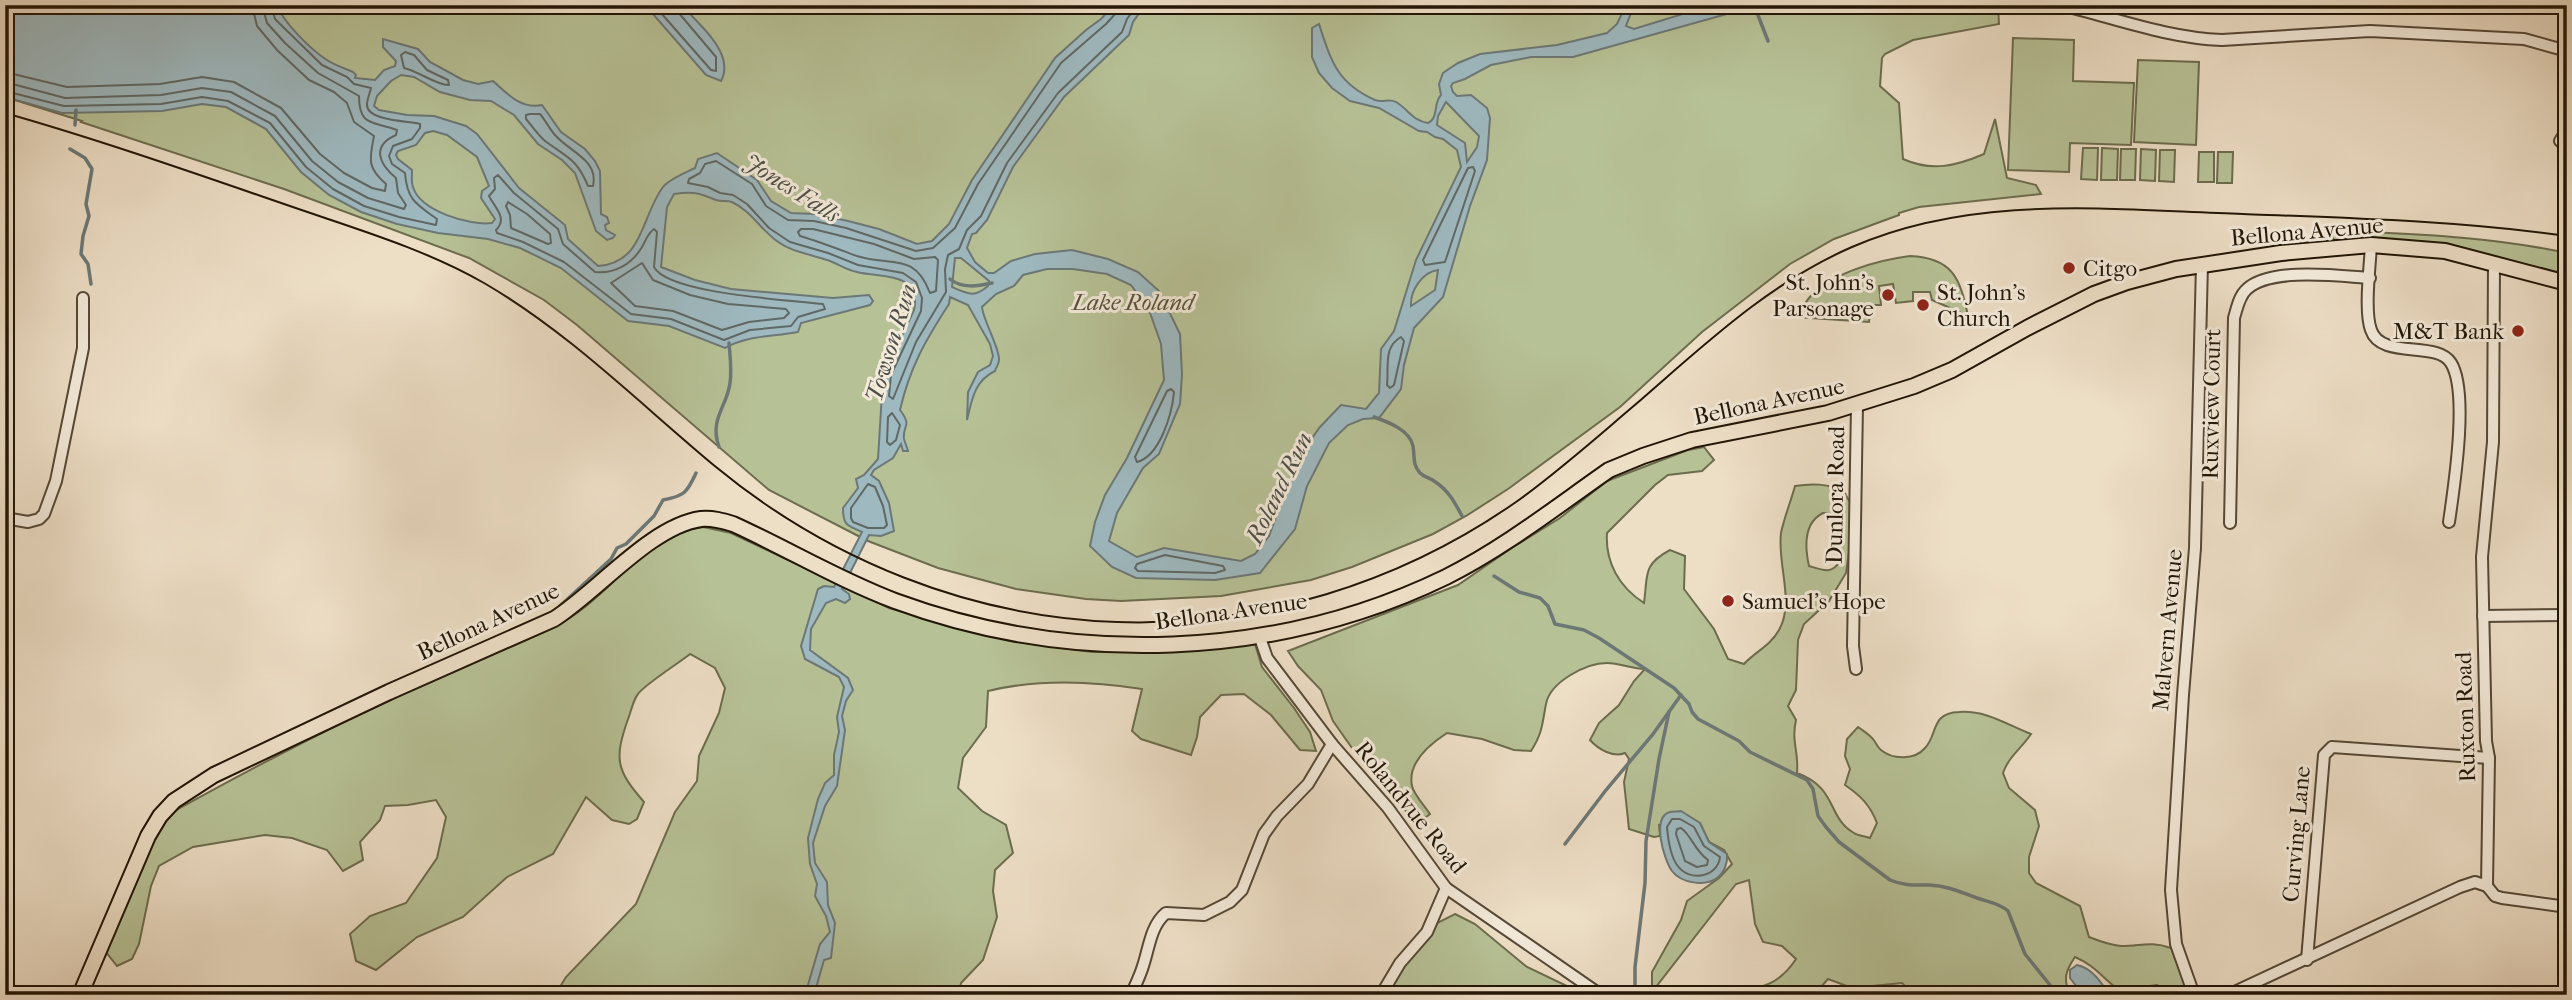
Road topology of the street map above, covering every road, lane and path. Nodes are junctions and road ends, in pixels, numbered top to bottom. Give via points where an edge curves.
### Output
1 (2061, 5) edge
2 (2567, 51) edge
3 (2567, 130) edge
4 (2560, 141) dead end
5 (2371, 245) junction
6 (2494, 263) junction
7 (2202, 264) junction
8 (2370, 278) junction
9 (2567, 283) edge
10 (83, 298) dead end
11 (1857, 405) junction
12 (5, 518) edge
13 (2449, 522) dead end
14 (2230, 523) dead end
15 (2567, 615) edge
16 (2483, 616) junction
17 (1259, 635) junction
18 (1856, 668) dead end
19 (1332, 744) junction
20 (2488, 758) junction
21 (2487, 886) junction
22 (1446, 888) junction
23 (2567, 907) edge
24 (2307, 960) junction
25 (80, 995) edge
26 (1131, 995) edge
27 (1381, 995) edge
28 (1601, 995) edge
29 (2194, 995) edge
30 (2228, 995) edge

1 - 2 street via 2201,39 2370,31 2524,39
3 - 4 street
5 - 6 main road, Bellona Avenue via 2445,251
5 - 7 main road, Bellona Avenue
5 - 8 street
6 - 9 main road, Bellona Avenue
6 - 16 street, Ruxton Road via 2493,442 2482,556
7 - 11 main road, Bellona Avenue via 2151,274 2094,294 1941,375
7 - 29 street, Malvern Avenue via 2195,548 2171,890 2176,944
8 - 13 street via 2373,335 2388,345 2443,355 2457,379 2458,450
8 - 14 street, Ruxview Court via 2282,276 2245,290 2234,318
10 - 12 street via 83,348 56,481 39,519
11 - 17 main road, Bellona Avenue via 1692,440 1643,456 1609,470 1509,540 1445,577 1360,610
11 - 18 street, Dunlora Road
15 - 16 street
16 - 20 street, Ruxton Road
17 - 19 street, Rolandvue Road via 1267,658
17 - 25 main road, Bellona Avenue via 1152,646 1013,634 866,590 733,524 717,519 691,522 650,543 554,619 214,775 174,801 148,836
19 - 22 street, Rolandvue Road via 1388,808
19 - 26 street via 1308,783 1264,835 1241,890 1230,902 1204,915 1166,913 1160,918
20 - 21 street, Ruxton Road
20 - 24 street, Curving Lane via 2332,747 2324,755
21 - 23 street via 2502,898
21 - 24 street via 2468,884
22 - 27 street via 1427,932 1400,963
22 - 28 street, Rolandvue Road
24 - 30 street

